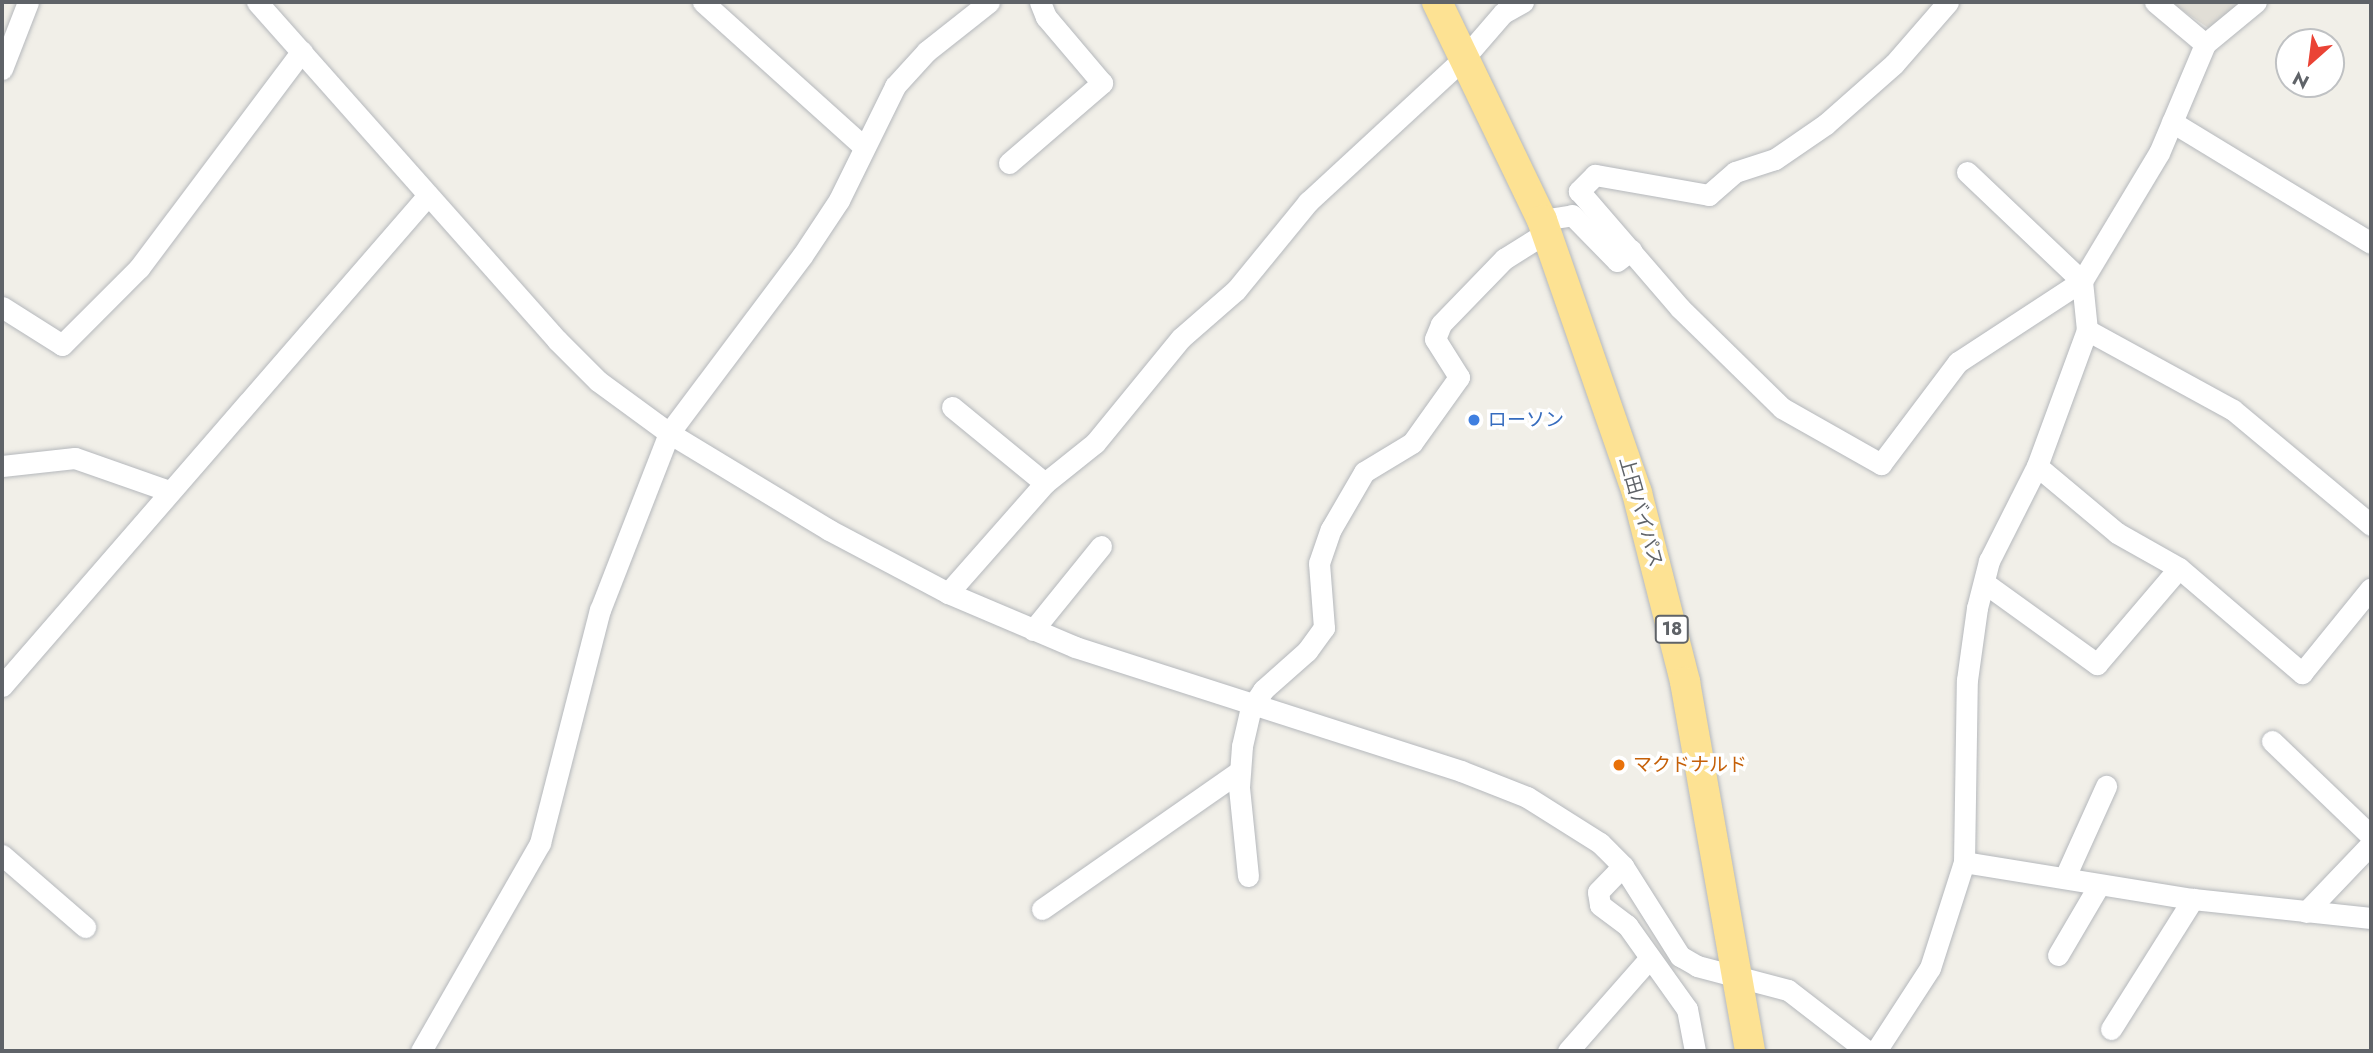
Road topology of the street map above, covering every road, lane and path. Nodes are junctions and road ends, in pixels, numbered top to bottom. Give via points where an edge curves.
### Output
1 (28, 2) edge
2 (257, 2) edge
3 (702, 2) edge
4 (989, 2) edge
5 (1040, 2) edge
6 (1437, 2) edge
7 (1523, 2) edge
8 (1948, 2) edge
9 (2155, 2) edge
10 (2256, 2) edge
11 (2205, 44) junction
12 (302, 51) junction
13 (1465, 57) junction
14 (2, 69) edge
15 (2172, 122) junction
16 (862, 145) junction
17 (1009, 163) dead end
18 (1967, 172) dead end
19 (428, 195) junction
20 (1544, 226) junction
21 (2371, 243) edge
22 (1631, 250) junction
23 (2082, 281) junction
24 (2, 307) edge
25 (2087, 330) junction
26 (952, 407) dead end
27 (669, 433) junction
28 (2, 466) edge
29 (2037, 466) junction
30 (1045, 483) junction
31 (169, 491) junction
32 (2371, 524) edge
33 (1101, 546) dead end
34 (2179, 568) junction
35 (1986, 584) junction
36 (2371, 588) edge
37 (948, 593) junction
38 (1033, 630) junction
39 (2, 686) edge
40 (1251, 708) junction
41 (2272, 741) dead end
42 (1240, 771) junction
43 (2106, 786) dead end
44 (2371, 836) edge
45 (2371, 844) edge
46 (2, 855) edge
47 (1964, 862) junction
48 (1623, 866) junction
49 (1248, 876) dead end
50 (2065, 877) junction
51 (2099, 885) junction
52 (2193, 900) junction
53 (1042, 909) dead end
54 (2306, 912) junction
55 (2371, 918) edge
56 (85, 927) dead end
57 (2058, 956) dead end
58 (1648, 960) junction
59 (1738, 977) junction
60 (2111, 1029) dead end
61 (421, 1051) edge
62 (1568, 1051) edge
63 (1695, 1051) edge
64 (1749, 1051) edge
65 (1867, 1051) edge
66 (1876, 1051) edge

1 - 14 street
2 - 12 street
3 - 16 street
4 - 16 street via 928,51 895,86
5 - 17 street via 1046,17 1102,83
6 - 13 highway, 上田バイパス / 18
7 - 13 street via 1503,13
8 - 22 street via 1894,64 1826,124 1774,159 1735,172 1709,195 1595,175 1579,191
9 - 11 street
10 - 11 street
11 - 15 street
12 - 19 street
12 - 24 street via 139,268 62,345
13 - 20 highway, 上田バイパス / 18
13 - 30 street via 1308,202 1236,290 1181,338 1095,443
15 - 21 street
15 - 23 street via 2124,217 2092,258
16 - 27 street via 839,200 802,256
18 - 23 street
19 - 27 street via 598,381
19 - 31 street
20 - 22 street via 1572,215 1617,261
20 - 40 street via 1504,259 1441,324 1435,339 1459,377 1412,443 1354,483 1319,563 1324,628
20 - 59 highway, 上田バイパス / 18 via 1610,405 1662,587 1685,682
22 - 23 street via 1680,308 1782,408 1881,464 1958,362
23 - 25 street
25 - 29 street
25 - 32 street via 2233,410
26 - 30 street
27 - 37 street via 830,530
27 - 61 street via 600,610 540,843
28 - 31 street via 75,458
29 - 34 street via 2117,533
29 - 35 street via 1989,561
30 - 37 street
31 - 39 street
33 - 38 street
34 - 35 street via 2097,664
34 - 36 street via 2302,673
35 - 47 street via 1977,608 1967,680
37 - 38 street
38 - 40 street
40 - 42 street
40 - 48 street via 1510,789 1571,823
41 - 44 street
42 - 49 street
42 - 53 street
43 - 50 street
45 - 54 street
46 - 56 street
47 - 50 street
47 - 66 street via 1930,968
48 - 58 street via 1598,892 1600,905 1627,925
48 - 59 street via 1680,956
50 - 51 street
51 - 52 street
51 - 57 street
52 - 54 street
52 - 60 street
54 - 55 street
58 - 62 street
58 - 63 street via 1687,1009
59 - 64 highway, 上田バイパス / 18
59 - 65 street via 1788,990

